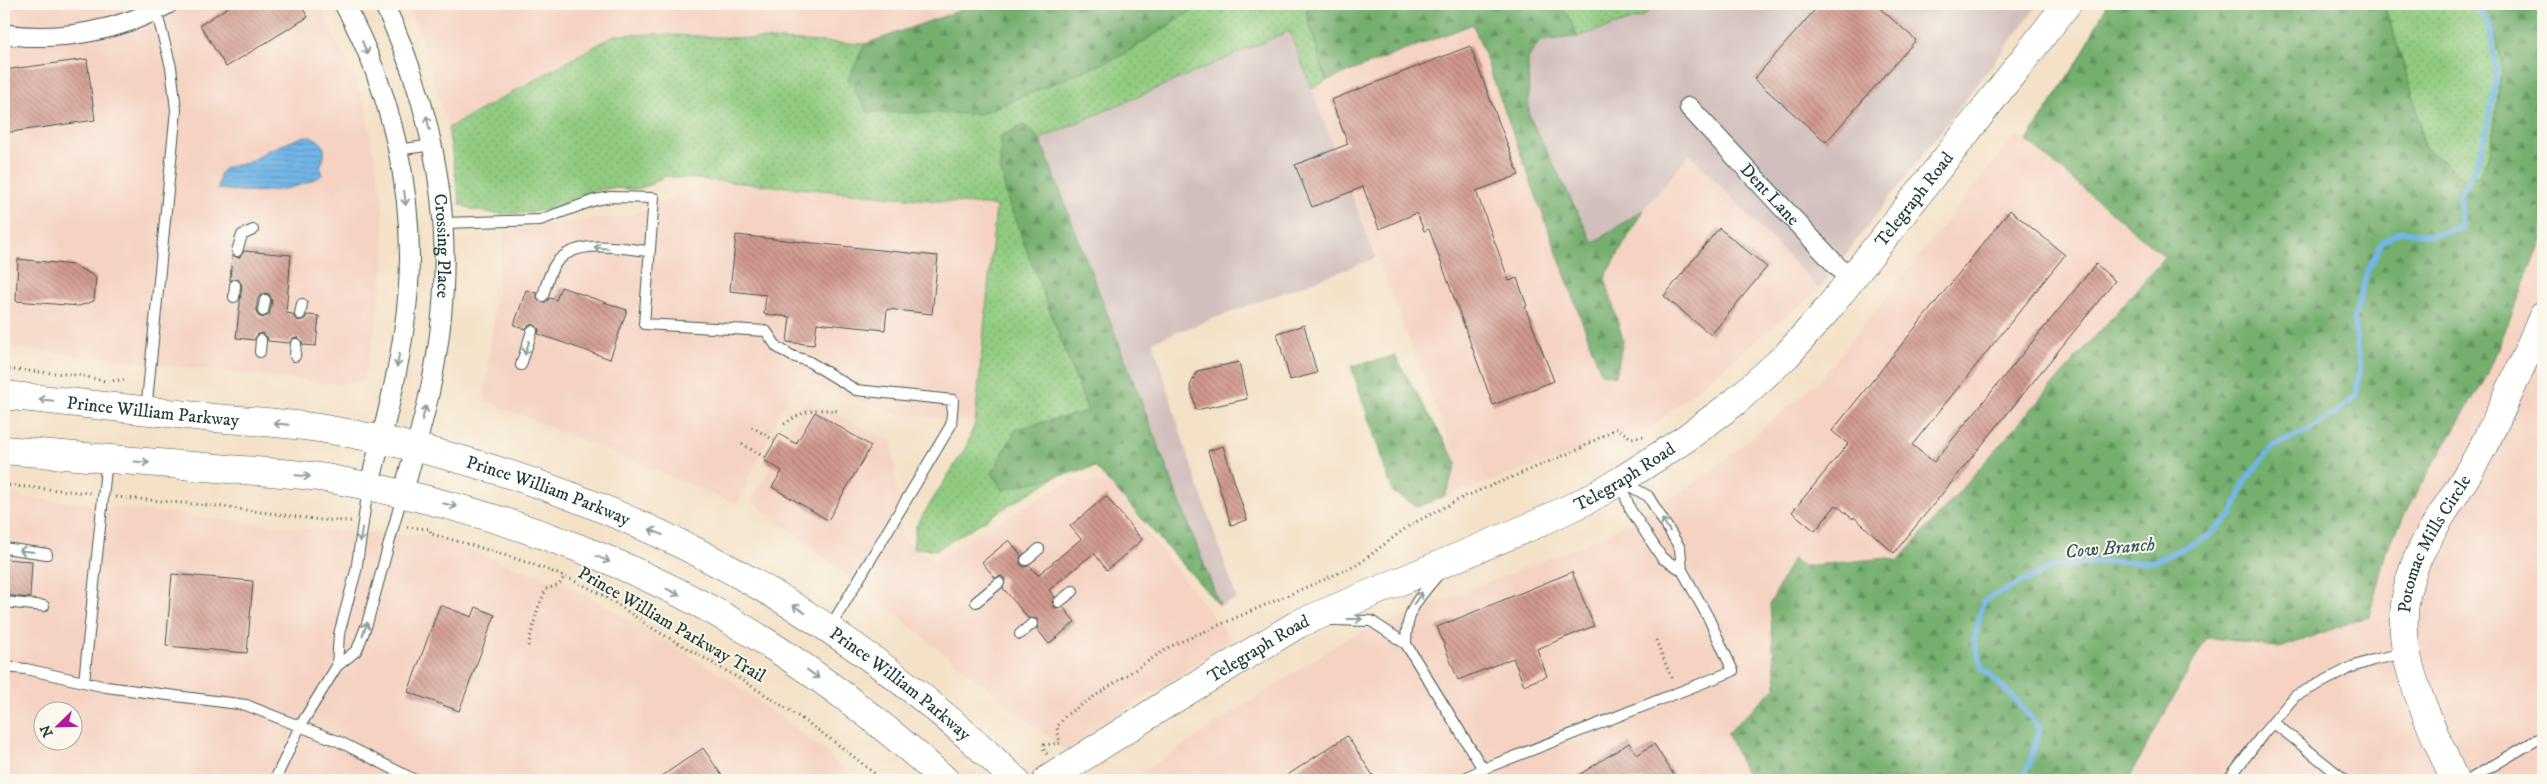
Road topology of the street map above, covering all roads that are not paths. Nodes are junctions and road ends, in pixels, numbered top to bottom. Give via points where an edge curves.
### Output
1 (344, 4) edge
2 (384, 4) edge
3 (2067, 4) edge
4 (162, 7) edge
5 (4, 34) edge
6 (1689, 107) dead end
7 (433, 145) junction
8 (398, 150) junction
9 (444, 223) junction
10 (253, 230) dead end
11 (237, 251) dead end
12 (650, 251) junction
13 (1851, 281) junction
14 (235, 285) dead end
15 (543, 296) dead end
16 (234, 297) dead end
17 (302, 304) dead end
18 (300, 314) dead end
19 (2543, 316) edge
20 (532, 331) dead end
21 (260, 340) dead end
22 (296, 344) dead end
23 (260, 352) dead end
24 (294, 356) dead end
25 (521, 365) dead end
26 (4, 395) edge
27 (146, 411) junction
28 (381, 440) junction
29 (415, 448) junction
30 (4, 450) edge
31 (108, 460) junction
32 (1620, 481) junction
33 (369, 487) junction
34 (403, 494) junction
35 (4, 548) edge
36 (1040, 550) dead end
37 (47, 554) dead end
38 (1452, 559) junction
39 (1026, 560) dead end
40 (1682, 570) junction
41 (999, 583) dead end
42 (1073, 591) dead end
43 (4, 602) edge
44 (976, 602) dead end
45 (1059, 602) dead end
46 (44, 606) dead end
47 (1306, 620) junction
48 (1032, 624) dead end
49 (829, 629) junction
50 (1020, 634) dead end
51 (1406, 644) junction
52 (2407, 653) junction
53 (337, 666) junction
54 (4, 667) edge
55 (84, 682) junction
56 (2273, 722) junction
57 (300, 726) junction
58 (2543, 736) edge
59 (1484, 769) junction
60 (274, 780) edge
61 (415, 780) edge
62 (945, 780) edge
63 (1015, 780) edge
64 (1047, 780) edge
65 (1461, 780) edge
66 (2228, 780) edge
67 (2345, 780) edge
68 (2454, 780) edge
69 (2468, 780) edge

1 -> 8 street, Crossing Place via 371,62
7 -> 2 street, Crossing Place via 418,87
3 - 13 main road, Telegraph Road
4 - 5 street via 88,32 37,38
4 - 27 lane via 176,110
6 - 13 street, Dent Lane
7 - 8 lane
7 - 9 street, Crossing Place
8 -> 28 street, Crossing Place via 406,209 409,277 403,336
9 - 12 lane via 540,220 595,200 654,198
29 -> 9 street, Crossing Place via 437,348 444,283
10 - 11 lane via 242,235
12 -> 15 lane via 580,249 557,262
12 - 49 lane via 644,324 766,331 784,352 808,361 856,390 953,400 951,425
13 - 32 main road, Telegraph Road via 1787,355 1735,402
14 - 16 lane
17 - 18 lane
19 - 52 main road, Potomac Mills Circle via 2500,413 2465,479 2425,539 2416,561 2404,614
20 -> 25 lane
21 - 23 lane
22 - 24 lane
27 -> 26 main road, Prince William Parkway
28 -> 27 main road, Prince William Parkway via 323,429
28 - 29 main road, Prince William Parkway
28 - 33 street, Crossing Place
29 - 34 street, Crossing Place
49 -> 29 main road, Prince William Parkway via 728,567 611,511 542,485
30 - 31 main road
31 -> 33 main road via 329,478
31 - 55 lane
32 - 38 main road, Telegraph Road via 1580,504
32 - 40 lane via 1630,510 1662,558
40 -> 32 lane via 1680,548 1648,496
33 - 34 main road
33 -> 53 lane via 356,571 339,634
53 -> 34 lane via 357,650 367,624
34 -> 62 main road via 466,509 538,532 629,570 698,604 804,667 865,712
37 -> 35 lane
36 - 39 lane
38 - 47 main road, Telegraph Road
51 -> 38 lane via 1407,620 1412,608
40 - 59 lane via 1710,619 1733,671
41 - 44 lane
42 - 45 lane
43 - 46 lane
47 -> 51 lane via 1365,619
47 - 64 main road, Telegraph Road
48 - 50 lane
49 - 63 main road, Prince William Parkway via 934,707
51 - 59 lane
52 - 56 lane via 2373,660 2322,681 2295,696
52 - 68 main road, Potomac Mills Circle
53 - 57 lane
54 - 55 lane
55 - 57 lane via 246,704
56 - 66 lane
56 - 67 lane
57 - 60 lane
57 - 61 lane via 340,742
58 - 69 lane
59 - 65 lane

